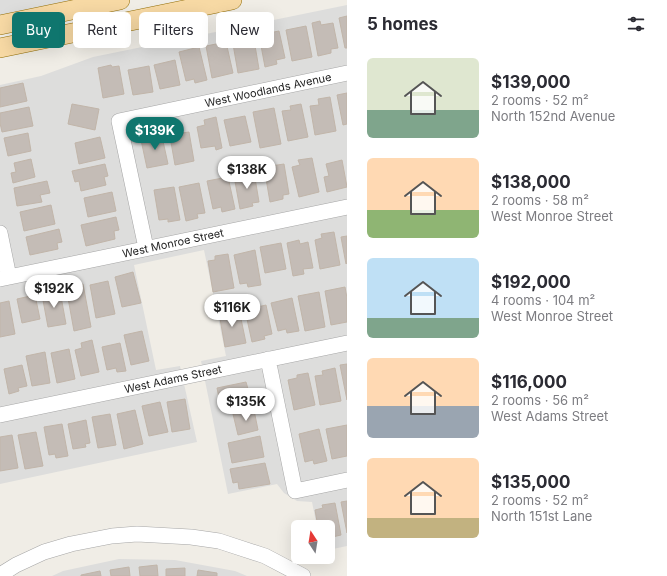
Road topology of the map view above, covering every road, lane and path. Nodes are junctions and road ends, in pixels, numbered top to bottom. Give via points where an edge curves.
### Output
1 (120, 0) edge
2 (232, 0) edge
3 (0, 25) edge
4 (0, 48) edge
5 (347, 73) edge
6 (347, 207) edge
7 (0, 233) edge
8 (146, 248) junction
9 (4, 278) edge
10 (347, 343) edge
11 (268, 359) junction
12 (0, 415) edge
13 (347, 480) edge
14 (0, 575) edge
15 (303, 576) edge

1 - 3 main road
2 - 4 main road
5 - 8 street, West Woodlands Avenue via 119,121
6 - 8 street, West Monroe Street
7 - 9 street
8 - 9 street, West Monroe Street
10 - 11 street, West Adams Street
11 - 12 street, West Adams Street
11 - 13 street via 295,491
14 - 15 street via 44,552 112,536 138,534 220,541 265,556

